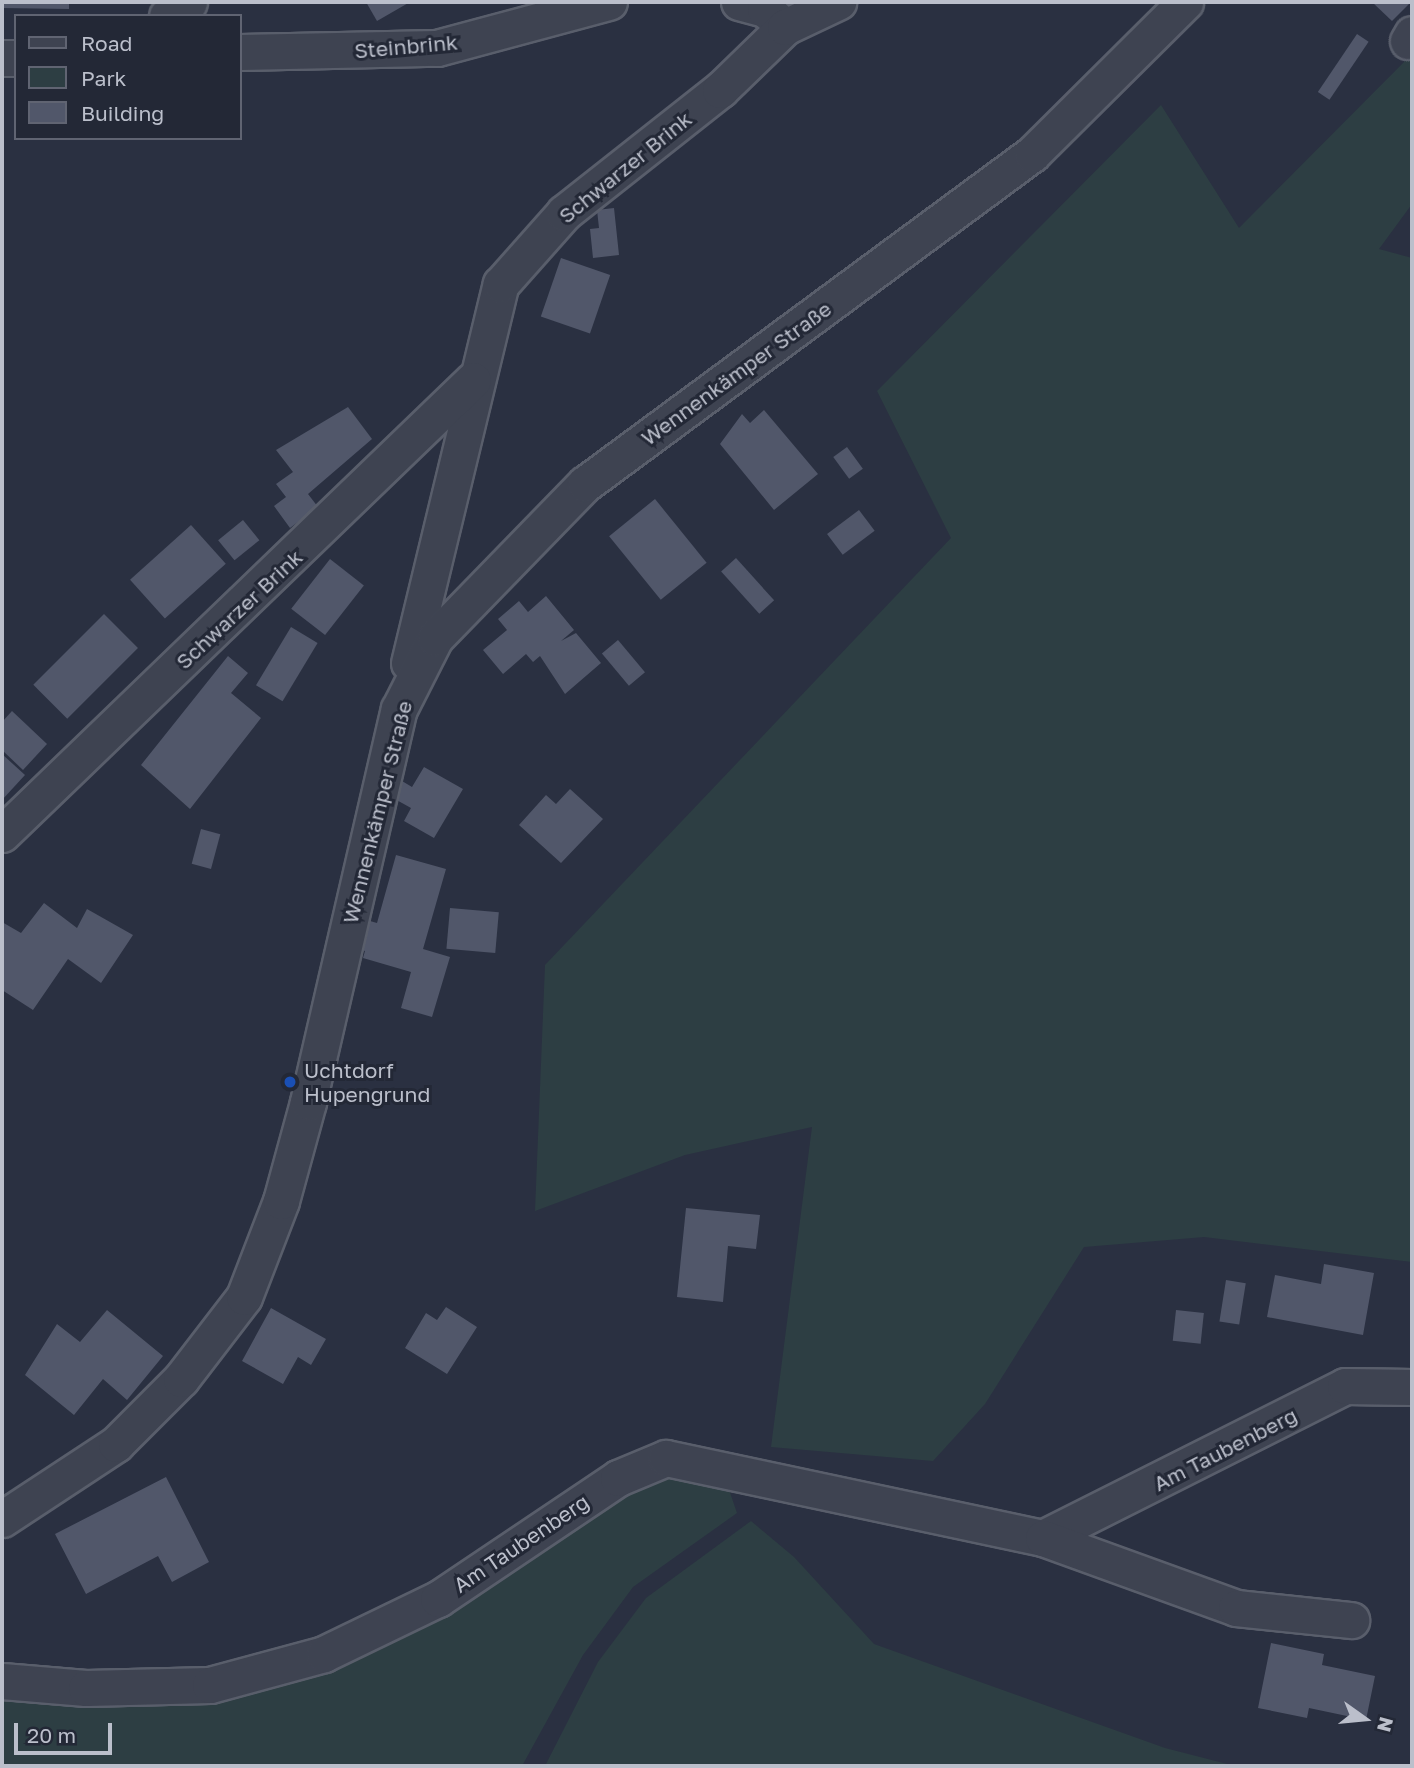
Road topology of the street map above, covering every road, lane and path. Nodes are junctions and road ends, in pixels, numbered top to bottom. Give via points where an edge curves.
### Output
1 (189, 2) edge
2 (609, 2) edge
3 (739, 2) edge
4 (838, 2) edge
5 (1185, 2) edge
6 (170, 14) edge
7 (785, 27) junction
8 (242, 52) edge
9 (473, 380) junction
10 (399, 709) junction
11 (2, 834) edge
12 (1412, 1387) edge
13 (2, 1519) edge
14 (1043, 1538) junction
15 (1351, 1620) dead end
16 (2, 1681) edge

1 - 6 street
2 - 8 street, Steinbrink via 438,48
3 - 7 street via 765,9
4 - 7 street, Schwarzer Brink
5 - 10 street, Wennenkämper Straße via 1032,154 585,484 435,638
7 - 9 street, Schwarzer Brink via 720,90 564,213 501,284
9 - 10 street, Schwarzer Brink
9 - 11 street, Schwarzer Brink
10 - 13 street, Wennenkämper Straße via 308,1102 281,1201 244,1297 181,1379 116,1444
12 - 14 street, Am Taubenberg via 1345,1386
14 - 15 street, Am Taubenberg via 1236,1608
14 - 16 street, Am Taubenberg via 666,1458 618,1478 438,1599 313,1658 210,1685 86,1688

